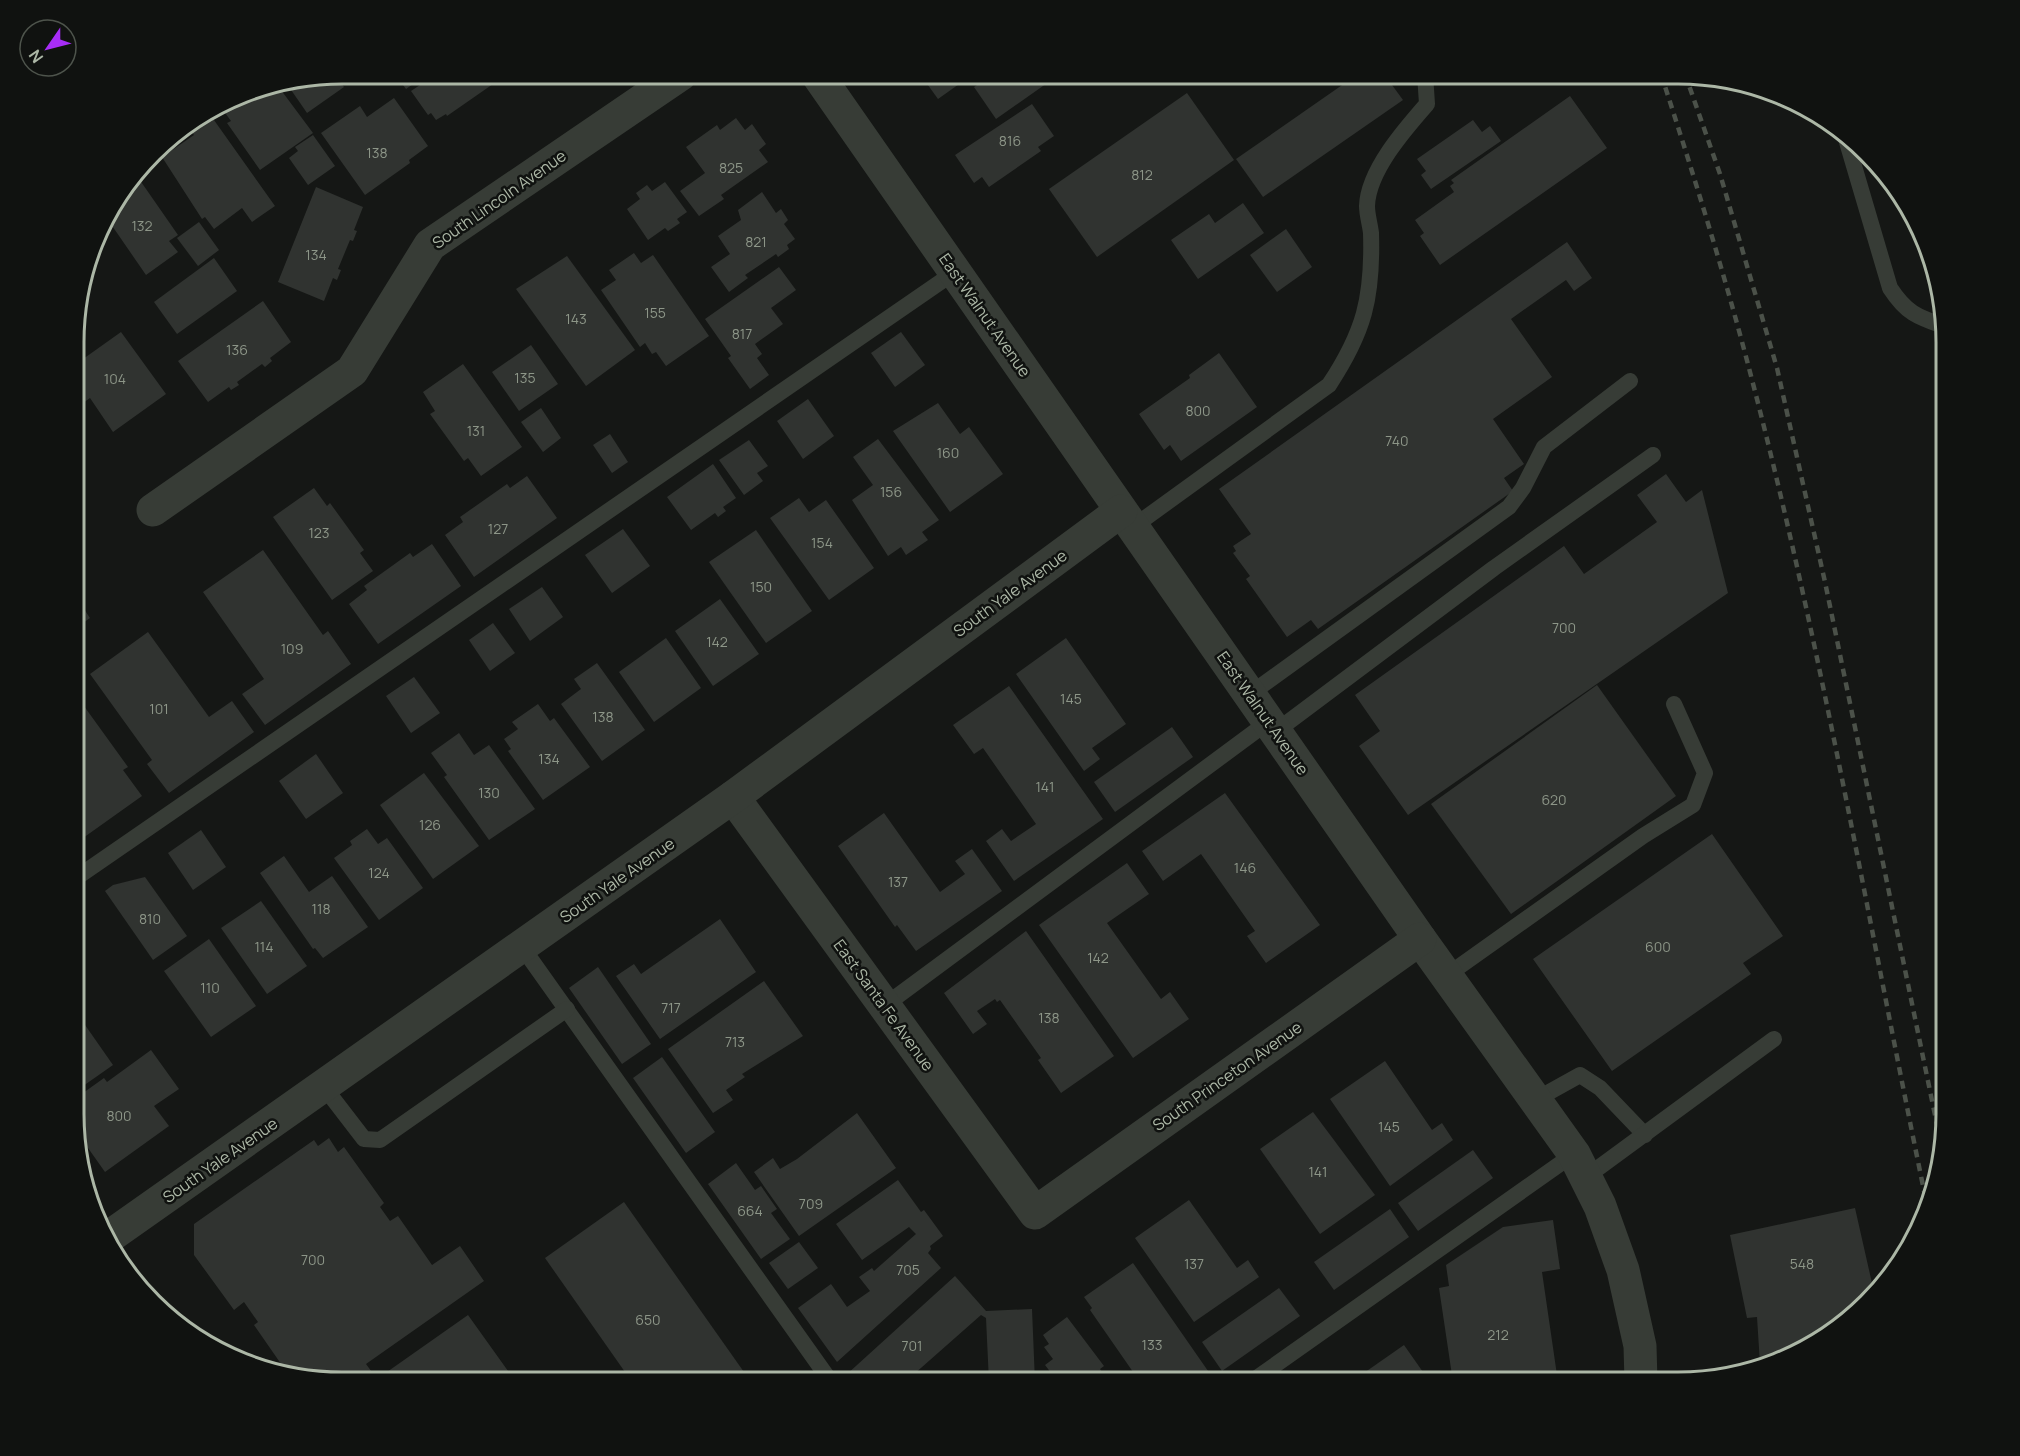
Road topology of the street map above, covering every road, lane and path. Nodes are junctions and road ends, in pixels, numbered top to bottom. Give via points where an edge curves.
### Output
1 (666, 84) edge
2 (824, 84) edge
3 (1426, 84) edge
4 (1849, 149) edge
5 (955, 272) junction
6 (1935, 323) edge
7 (1630, 381) dead end
8 (1653, 455) dead end
9 (153, 510) dead end
10 (1127, 519) junction
11 (1250, 694) junction
12 (1674, 704) dead end
13 (1272, 727) junction
14 (733, 797) junction
15 (84, 872) edge
16 (1420, 939) junction
17 (522, 947) junction
18 (1446, 976) junction
19 (884, 1006) junction
20 (567, 1009) junction
21 (1774, 1039) dead end
22 (324, 1087) junction
23 (1535, 1100) junction
24 (1645, 1135) junction
25 (1580, 1165) junction
26 (1035, 1213) joint
27 (114, 1233) edge
28 (824, 1372) edge
29 (1266, 1372) edge
30 (1641, 1372) edge

1 - 9 street, South Lincoln Avenue via 430,245 352,371
2 - 5 street, East Walnut Avenue
3 - 10 lane via 1427,104 1401,134 1376,174 1367,205 1371,232 1370,288 1359,335 1329,385
4 - 6 lane via 1890,288 1903,307
5 - 10 street, East Walnut Avenue
5 - 15 lane
7 - 11 lane via 1544,447 1509,507
8 - 13 lane
10 - 11 street, East Walnut Avenue
10 - 14 street, South Yale Avenue
11 - 13 street, East Walnut Avenue
12 - 18 lane via 1705,773 1693,806 1643,836
13 - 16 street, East Walnut Avenue
13 - 19 lane
14 - 17 street, South Yale Avenue
14 - 19 street, East Santa Fe Avenue
16 - 18 street, East Walnut Avenue
16 - 26 street, South Princeton Avenue
17 - 20 lane
17 - 22 street, South Yale Avenue
18 - 23 street, East Walnut Avenue
19 - 26 street, East Santa Fe Avenue
20 - 22 lane via 380,1140 364,1139
20 - 28 lane
21 - 24 lane
22 - 27 street, South Yale Avenue
23 - 24 lane via 1580,1075 1600,1088
23 - 25 street, East Walnut Avenue
24 - 25 lane
25 - 29 lane
25 - 30 street, East Walnut Avenue via 1623,1270 1640,1346

